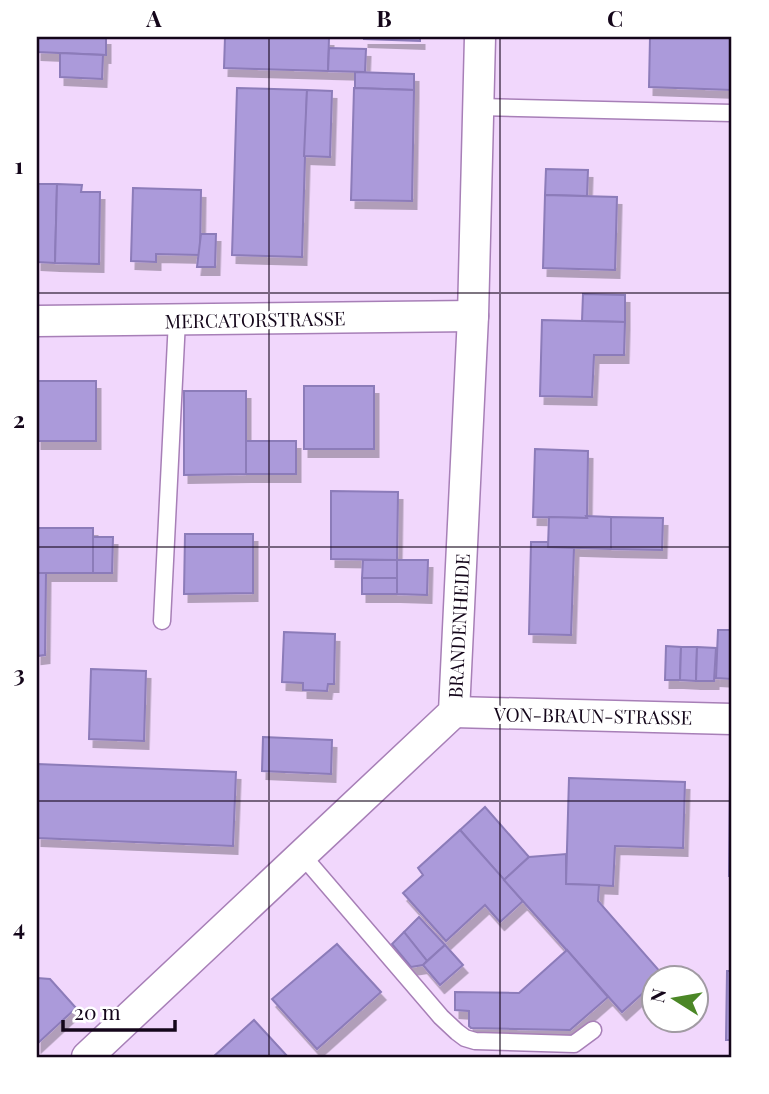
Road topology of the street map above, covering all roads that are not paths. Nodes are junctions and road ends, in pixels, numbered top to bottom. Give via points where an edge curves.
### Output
1 (480, 37) edge
2 (479, 107) junction
3 (732, 113) edge
4 (473, 316) junction
5 (177, 320) junction
6 (37, 321) edge
7 (162, 621) dead end
8 (454, 712) junction
9 (732, 719) edge
10 (302, 855) junction
11 (593, 1030) dead end
12 (87, 1057) edge

1 - 2 street, BRANDENHEIDE
2 - 3 lane
2 - 4 street, BRANDENHEIDE
4 - 5 street, MERCATORSTRASSE
4 - 8 street, BRANDENHEIDE
5 - 6 street, MERCATORSTRASSE
5 - 7 lane
8 - 9 street, VON-BRAUN-STRASSE
8 - 10 street, BRANDENHEIDE
10 - 11 lane via 441,1017 465,1038 574,1044
10 - 12 street, BRANDENHEIDE

